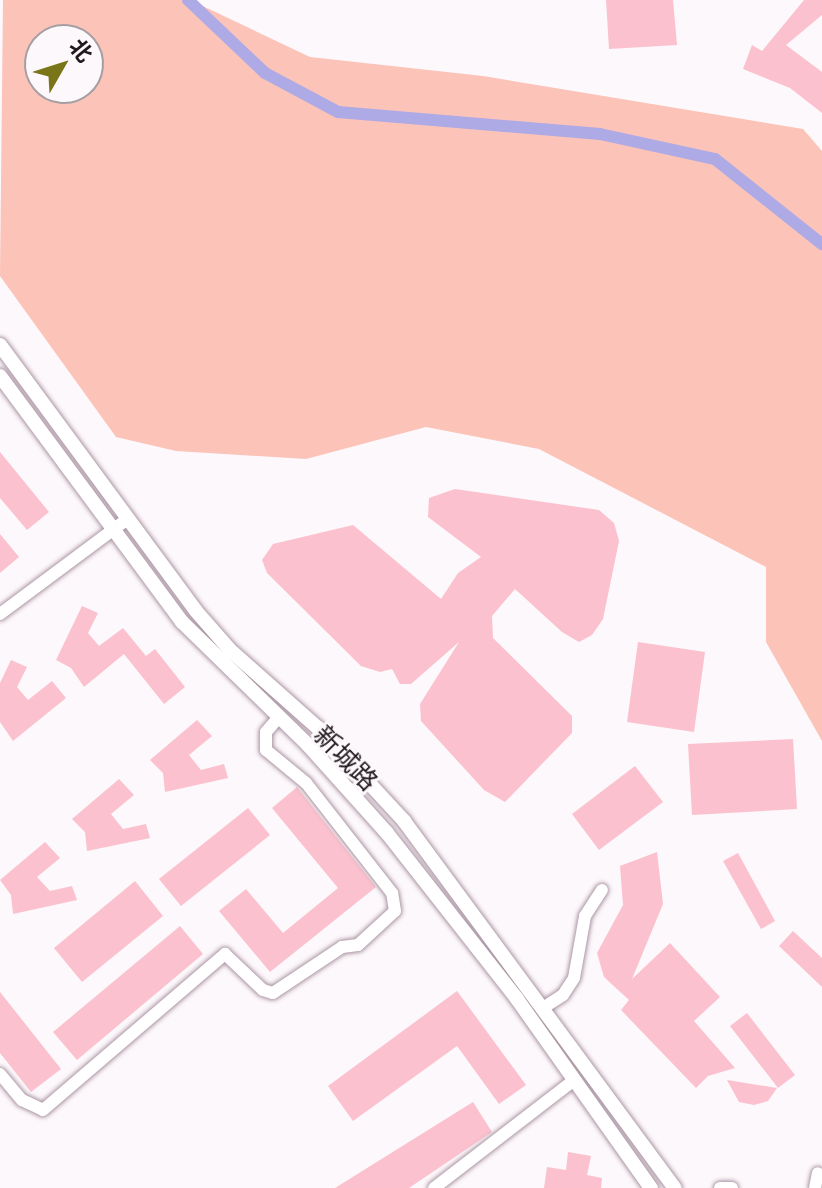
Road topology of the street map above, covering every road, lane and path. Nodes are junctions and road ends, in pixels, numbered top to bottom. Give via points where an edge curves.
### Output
1 (0, 345) edge
2 (0, 376) edge
3 (126, 520) junction
4 (110, 532) junction
5 (0, 614) edge
6 (278, 718) junction
7 (602, 890) dead end
8 (546, 1006) junction
9 (0, 1074) edge
10 (574, 1080) junction
11 (818, 1173) dead end
12 (434, 1188) edge
13 (651, 1188) edge
14 (675, 1188) edge
15 (720, 1188) edge
16 (732, 1188) edge
17 (815, 1188) edge

1 - 3 main road, 新城路
2 - 4 main road, 新城路
3 - 4 street
3 - 8 main road, 新城路 via 230,650 318,728 394,809
4 - 5 street
4 - 6 main road, 新城路 via 182,622
6 - 9 street via 266,732 266,750 306,783 392,893 395,911 389,919 358,945 342,947 273,993 225,954 43,1110 22,1100
6 - 10 main road, 新城路 via 387,833
7 - 8 street via 585,916 574,978 563,995
8 - 14 main road, 新城路
10 - 12 street
10 - 13 main road, 新城路
11 - 17 street
15 - 16 street

